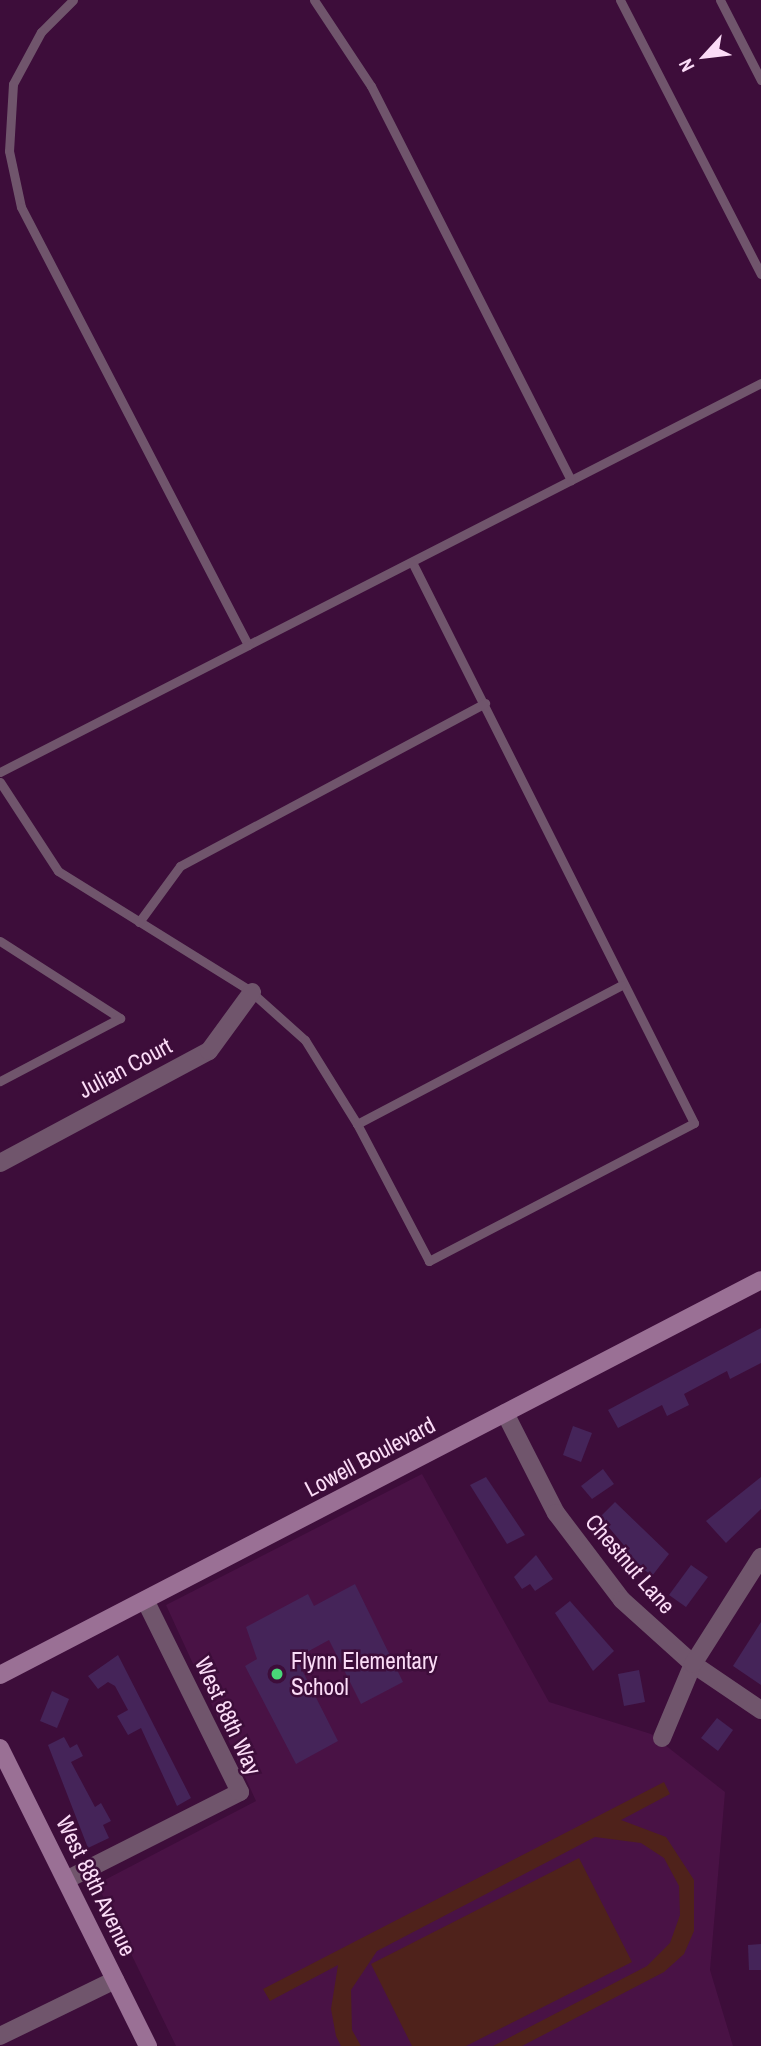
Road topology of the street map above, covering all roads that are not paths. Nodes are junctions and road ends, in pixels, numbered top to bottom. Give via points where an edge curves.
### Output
1 (73, 0) edge
2 (314, 0) edge
3 (620, 0) edge
4 (720, 0) edge
5 (761, 80) edge
6 (761, 274) edge
7 (761, 383) edge
8 (571, 480) junction
9 (412, 562) junction
10 (248, 645) junction
11 (485, 703) junction
12 (0, 772) edge
13 (0, 782) edge
14 (139, 922) junction
15 (0, 941) edge
16 (622, 985) junction
17 (252, 992) junction
18 (0, 1081) edge
19 (357, 1124) junction
20 (0, 1163) edge
21 (761, 1280) edge
22 (505, 1413) junction
23 (761, 1557) edge
24 (145, 1600) junction
25 (693, 1664) junction
26 (0, 1675) edge
27 (761, 1710) edge
28 (662, 1738) dead end
29 (0, 1748) edge
30 (4, 1767) edge
31 (66, 1880) junction
32 (115, 1980) junction
33 (0, 2036) edge
34 (148, 2046) edge

1 - 10 lane via 41,32 13,84 9,151 21,207
2 - 8 lane via 325,7 371,86
3 - 6 lane
4 - 5 lane
7 - 8 lane
8 - 9 lane
9 - 10 lane
9 - 11 lane
10 - 12 lane
11 - 14 lane via 180,866
11 - 16 lane
13 - 14 lane via 58,871
14 - 17 lane
15 - 18 lane via 120,1018
16 - 19 lane
16 - 19 lane via 694,1123 429,1261
17 - 19 lane via 305,1040
17 - 20 street, Julian Court via 209,1052
21 - 22 street, Lowell Boulevard
22 - 24 street, Lowell Boulevard
22 - 25 street, Chestnut Lane via 580,1549 641,1621
23 - 25 street
24 - 26 street, Lowell Boulevard
24 - 31 street, West 88th Way via 240,1792
25 - 27 street, Chestnut Lane
25 - 28 street
29 - 30 street, West 88th Avenue
30 - 31 street, West 88th Avenue
31 - 32 street, West 88th Avenue
32 - 33 street
32 - 34 street, West 88th Avenue

